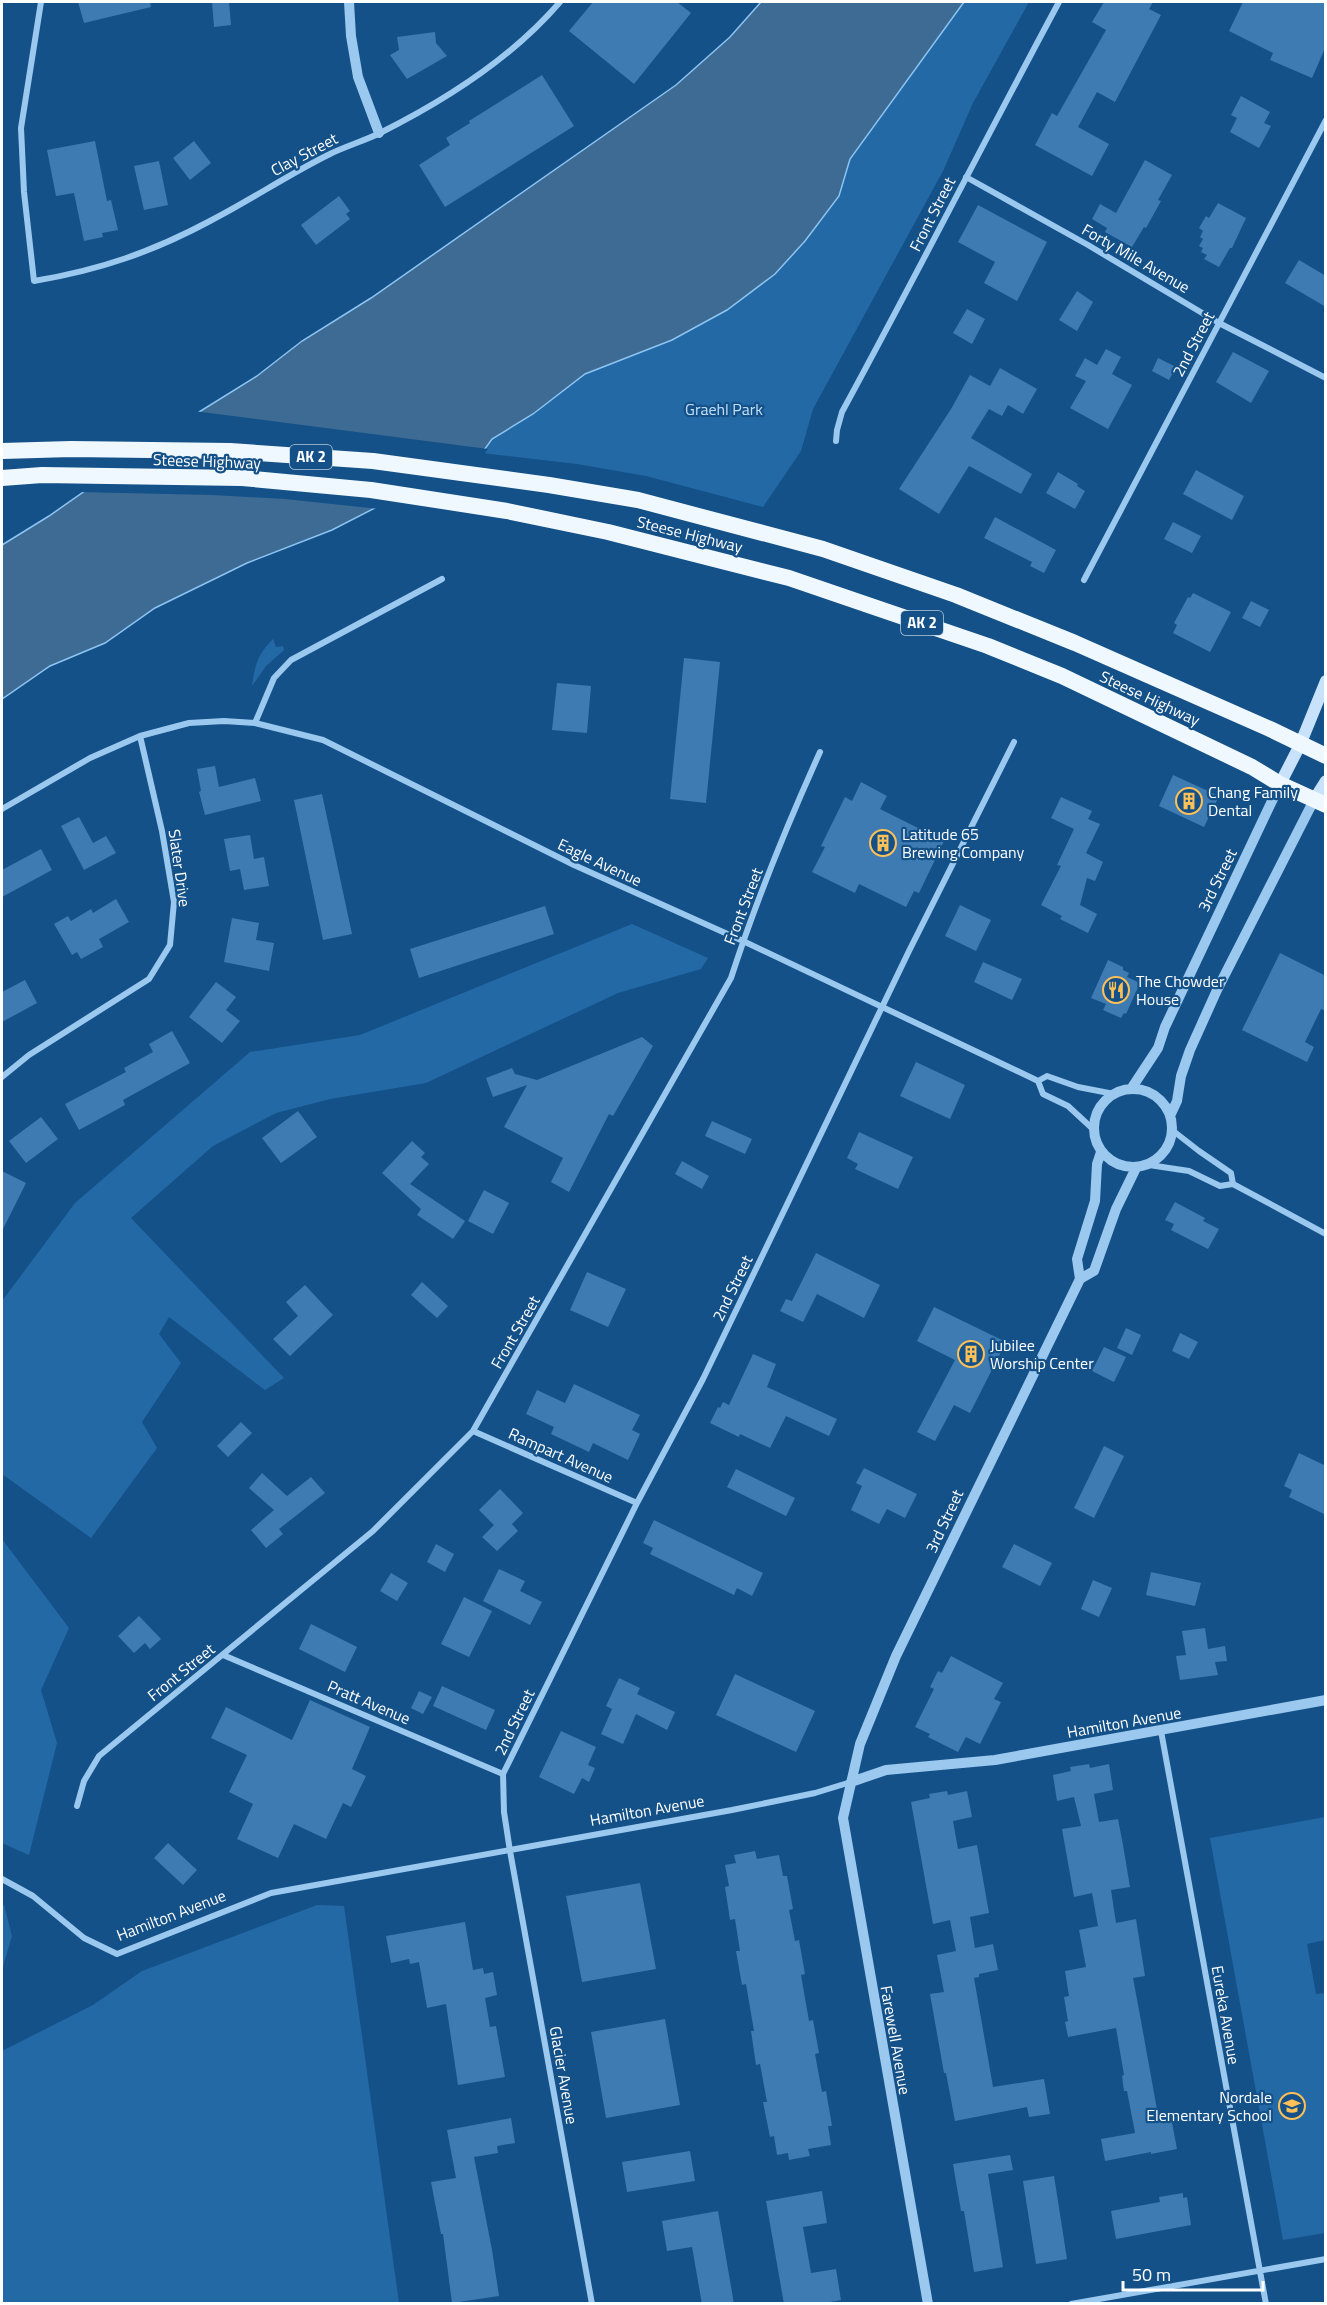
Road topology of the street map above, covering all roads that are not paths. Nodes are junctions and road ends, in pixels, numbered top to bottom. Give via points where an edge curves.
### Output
1 (40, 2) edge
2 (349, 2) edge
3 (560, 2) edge
4 (1059, 2) edge
5 (1326, 120) edge
6 (379, 133) junction
7 (966, 177) junction
8 (1219, 323) junction
9 (1326, 378) edge
10 (836, 441) dead end
11 (2, 451) edge
12 (2, 478) edge
13 (441, 579) dead end
14 (1084, 580) dead end
15 (1326, 681) edge
16 (255, 723) junction
17 (140, 736) junction
18 (1014, 742) dead end
19 (1300, 745) junction
20 (820, 752) dead end
21 (1326, 756) edge
22 (1326, 781) edge
23 (1281, 784) junction
24 (1320, 802) edge
25 (2, 809) edge
26 (743, 941) junction
27 (882, 1008) junction
28 (2, 1077) edge
29 (1038, 1081) junction
30 (1131, 1089) junction
31 (1114, 1094) junction
32 (1170, 1116) junction
33 (1094, 1130) junction
34 (1172, 1130) junction
35 (1101, 1152) junction
36 (1149, 1165) junction
37 (1136, 1168) junction
38 (1233, 1184) junction
39 (1326, 1234) edge
40 (1080, 1279) junction
41 (473, 1431) junction
42 (637, 1503) junction
43 (223, 1655) junction
44 (1326, 1700) edge
45 (1161, 1731) junction
46 (503, 1774) junction
47 (852, 1782) junction
48 (77, 1806) dead end
49 (510, 1851) junction
50 (2, 1879) edge
51 (1326, 2259) edge
52 (1260, 2271) junction
53 (592, 2304) edge
54 (928, 2304) edge
55 (1071, 2304) edge
56 (1266, 2304) edge

1 - 6 street, Clay Street via 21,128 34,281 110,265 148,250 210,222 330,154
2 - 6 street via 358,77
3 - 6 street, Clay Street via 494,64 447,96
4 - 7 street, Front Street
5 - 8 street, 2nd Street
7 - 8 street, Forty Mile Avenue
7 - 10 street, Front Street via 842,412
8 - 9 street, Forty Mile Avenue
8 - 14 street, 2nd Street
11 - 19 highway, Steese Highway / AK 2 via 230,451 373,461 638,501 823,549 956,595 1075,643
12 - 23 highway, Steese Highway / AK 2 via 242,478 371,490 507,511 608,532 789,578 977,642 1062,676
13 - 16 street via 291,660 274,678
15 - 19 main road, 3rd Street
16 - 17 street, Eagle Avenue via 189,723
16 - 26 street, Eagle Avenue via 323,740 573,865
17 - 25 street via 90,758
17 - 28 street, Slater Drive via 174,902 170,945 149,979 29,1055
18 - 27 street, 2nd Street
19 - 21 highway, Steese Highway / AK 2
19 - 23 main road, 3rd Street
20 - 26 street, Front Street
22 - 24 main road
23 - 24 highway, Steese Highway / AK 2
23 - 30 street, 3rd Street via 1158,1048
24 - 32 street via 1217,990 1190,1050
26 - 27 street, Eagle Avenue
26 - 41 street, Front Street via 731,978
27 - 29 street, Eagle Avenue
27 - 42 street, 2nd Street via 703,1379
29 - 31 street, Eagle Avenue via 1047,1076
29 - 33 street, Eagle Avenue via 1043,1094 1068,1106
30 - 31 street
30 - 32 street via 1159,1099
31 - 33 street via 1099,1109
32 - 34 street
33 - 35 street
34 - 36 street via 1166,1150
34 - 38 street via 1231,1173
35 - 37 street via 1117,1164
35 - 40 street, 3rd Street via 1095,1201 1077,1259
36 - 37 street
36 - 38 street via 1189,1171 1220,1186
37 - 40 street, 3rd Street via 1094,1270
38 - 39 street
40 - 47 street, 3rd Street via 896,1656 860,1744
41 - 42 street, Rampart Avenue
41 - 43 street, Front Street via 373,1531
42 - 46 street, 2nd Street
43 - 46 street, Pratt Avenue
43 - 48 street, Front Street via 99,1756 84,1780
44 - 45 street, Hamilton Avenue
45 - 47 street, Hamilton Avenue via 995,1760 886,1770
45 - 52 street, Eureka Avenue
46 - 49 street, 2nd Street
47 - 49 street, Hamilton Avenue via 815,1793
47 - 54 street, Farewell Avenue via 843,1818
49 - 50 street, Hamilton Avenue via 271,1893 117,1954 84,1938 33,1896
49 - 53 street, Glacier Avenue
51 - 52 street
52 - 55 street
52 - 56 street, Eureka Avenue

